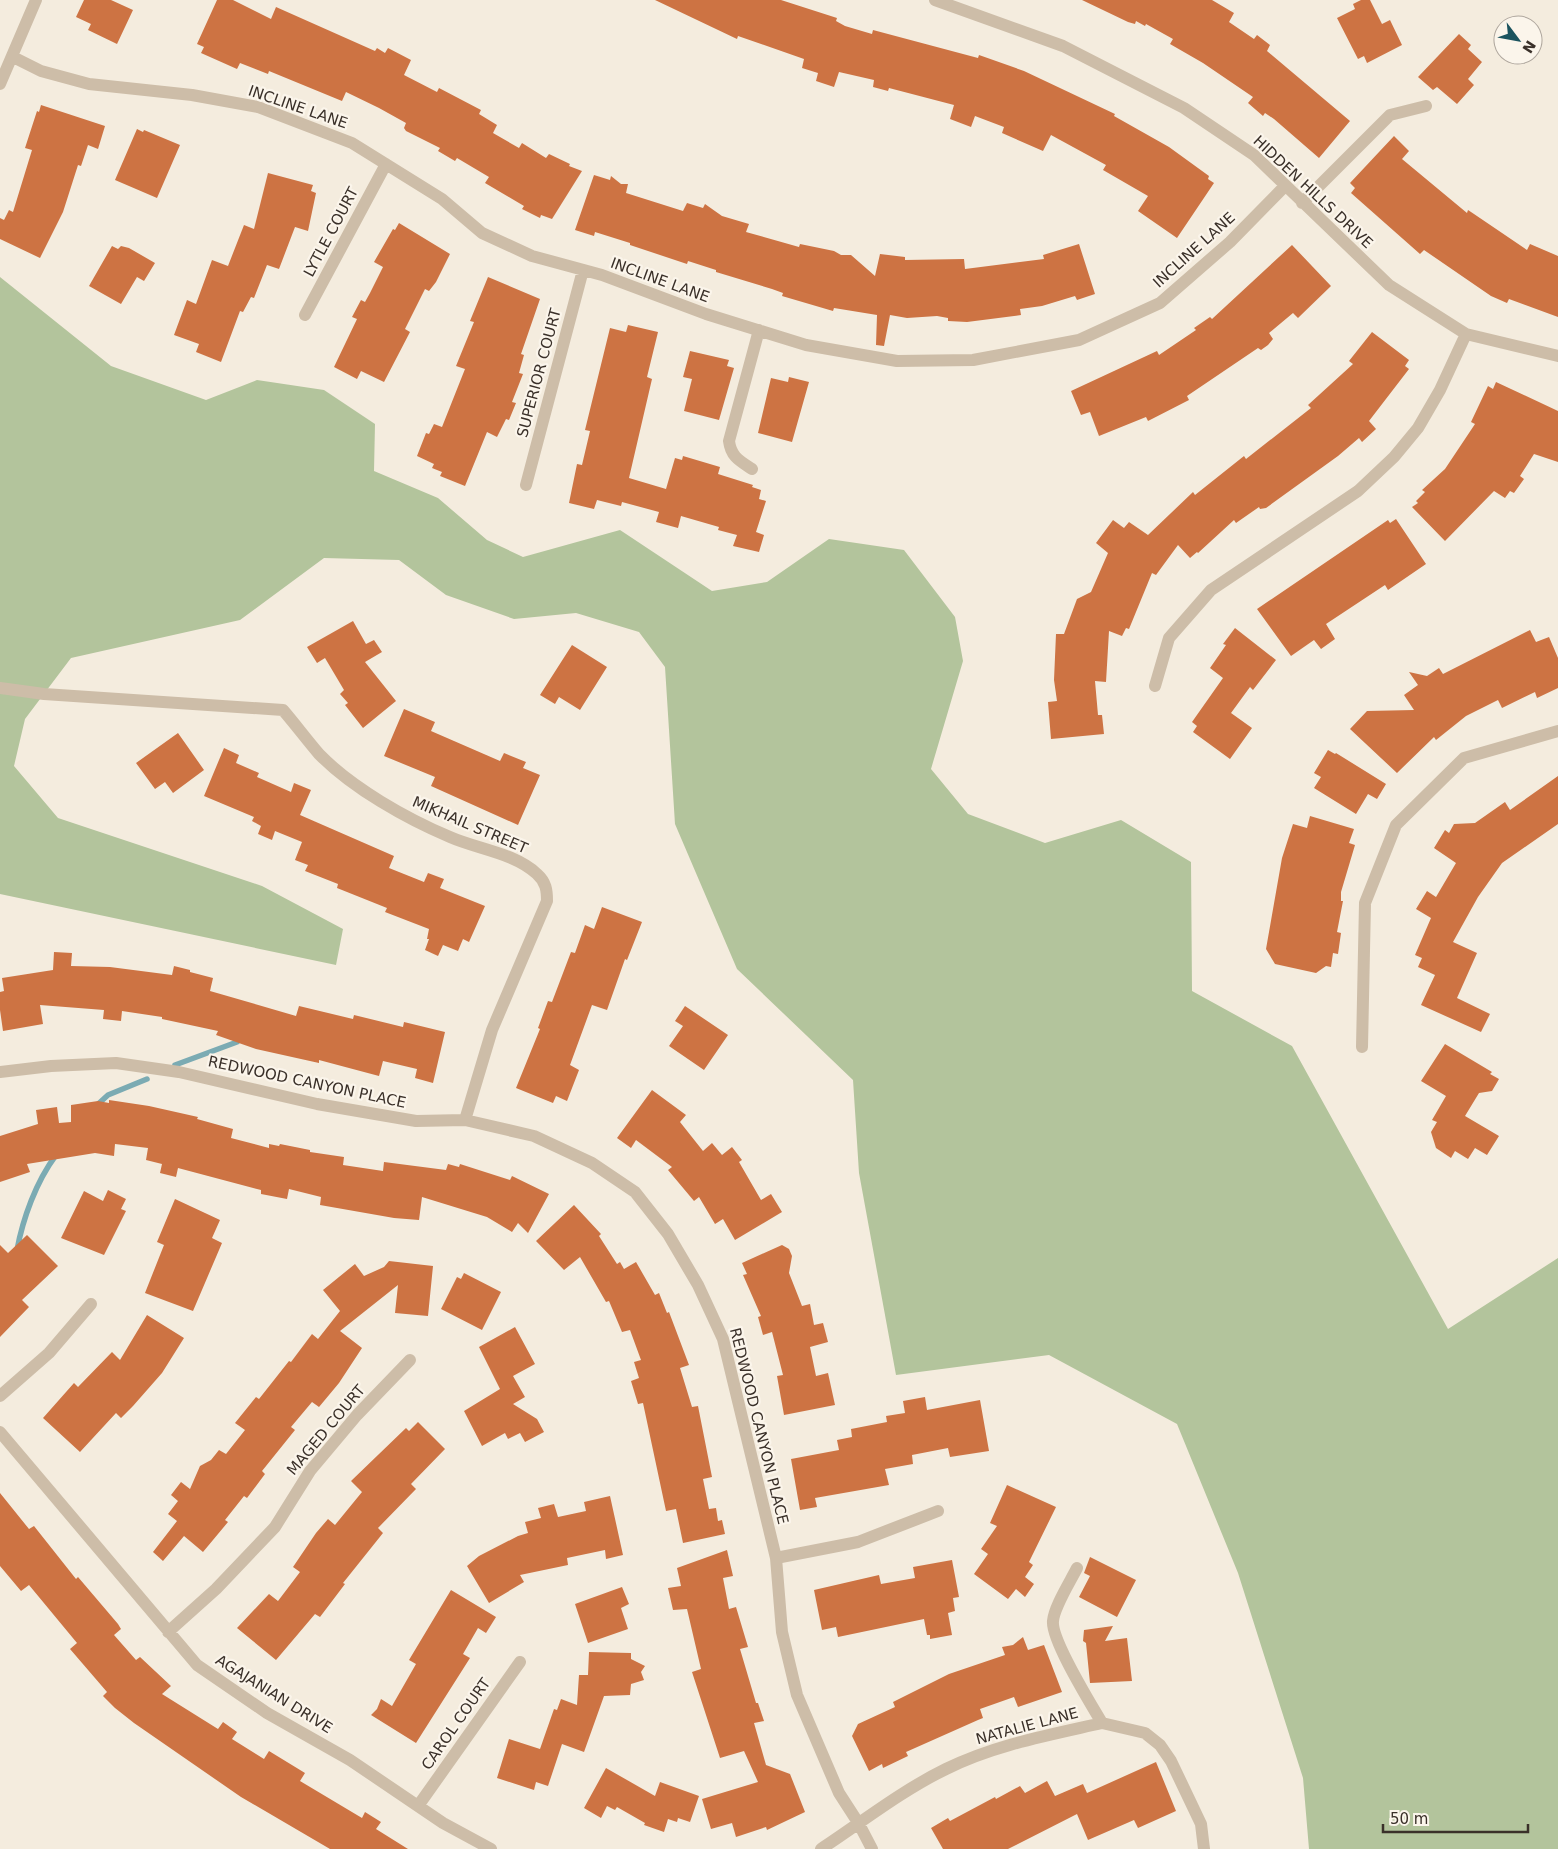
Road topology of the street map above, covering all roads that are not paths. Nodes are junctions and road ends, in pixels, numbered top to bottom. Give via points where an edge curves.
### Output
1 (36, 0) edge
2 (935, 0) edge
3 (13, 57) junction
4 (0, 84) edge
5 (1426, 106) dead end
6 (386, 164) junction
7 (1284, 187) junction
8 (1302, 203) junction
9 (583, 270) junction
10 (305, 315) dead end
11 (758, 330) junction
12 (1466, 334) junction
13 (1558, 356) edge
14 (752, 469) dead end
15 (526, 485) dead end
16 (1155, 686) dead end
17 (0, 688) edge
18 (1558, 731) edge
19 (1362, 1047) dead end
20 (0, 1072) edge
21 (465, 1120) junction
22 (91, 1304) dead end
23 (410, 1360) dead end
24 (0, 1396) edge
25 (0, 1432) edge
26 (938, 1511) dead end
27 (776, 1558) junction
28 (1077, 1568) dead end
29 (168, 1632) junction
30 (520, 1662) dead end
31 (1102, 1722) junction
32 (418, 1806) junction
33 (859, 1824) junction
34 (491, 1849) edge
35 (821, 1849) edge
36 (872, 1849) edge
37 (1204, 1849) edge

1 - 3 street
2 - 7 street, HIDDEN HILLS DRIVE via 1063,46 1184,108 1254,155
3 - 4 street
3 - 6 street, INCLINE LANE via 41,71 89,84 192,95 258,107 352,143
5 - 8 street via 1390,115
6 - 9 street, INCLINE LANE via 442,199 482,233 532,256
6 - 10 street, LYTLE COURT
7 - 8 street, HIDDEN HILLS DRIVE
7 - 11 street, INCLINE LANE via 1230,242 1160,303 1079,340 973,360 897,361 806,345
8 - 12 street, HIDDEN HILLS DRIVE via 1389,285
9 - 11 street, INCLINE LANE
9 - 15 street, SUPERIOR COURT
11 - 14 street via 729,441 730,452
12 - 13 street, HIDDEN HILLS DRIVE
12 - 16 street via 1436,398 1394,458 1358,491 1211,590 1168,638
17 - 21 street, MIKHAIL STREET via 44,694 283,710 320,755 380,800 408,818 451,838 520,862 537,874 547,888 546,901 492,1030
18 - 19 street via 1464,758 1396,825 1365,904
20 - 21 street, REDWOOD CANYON PLACE via 116,1063 179,1072 317,1104 416,1121
21 - 27 street, REDWOOD CANYON PLACE via 534,1136 592,1163 635,1192 668,1234 698,1285 723,1339
22 - 24 street via 49,1353
23 - 29 street, MAGED COURT via 357,1415 310,1471 275,1527 216,1590
25 - 29 street, AGAJANIAN DRIVE
26 - 27 street via 858,1542
27 - 33 street, REDWOOD CANYON PLACE via 782,1632 797,1695 839,1793
28 - 31 street via 1052,1624 1079,1686
29 - 32 street, AGAJANIAN DRIVE via 197,1665 267,1713 350,1760
30 - 32 street, CAROL COURT
31 - 33 street, NATALIE LANE via 998,1748 946,1769 900,1795
31 - 37 street via 1150,1735 1160,1745 1202,1824
32 - 34 street, AGAJANIAN DRIVE
33 - 35 street
33 - 36 street, REDWOOD CANYON PLACE

